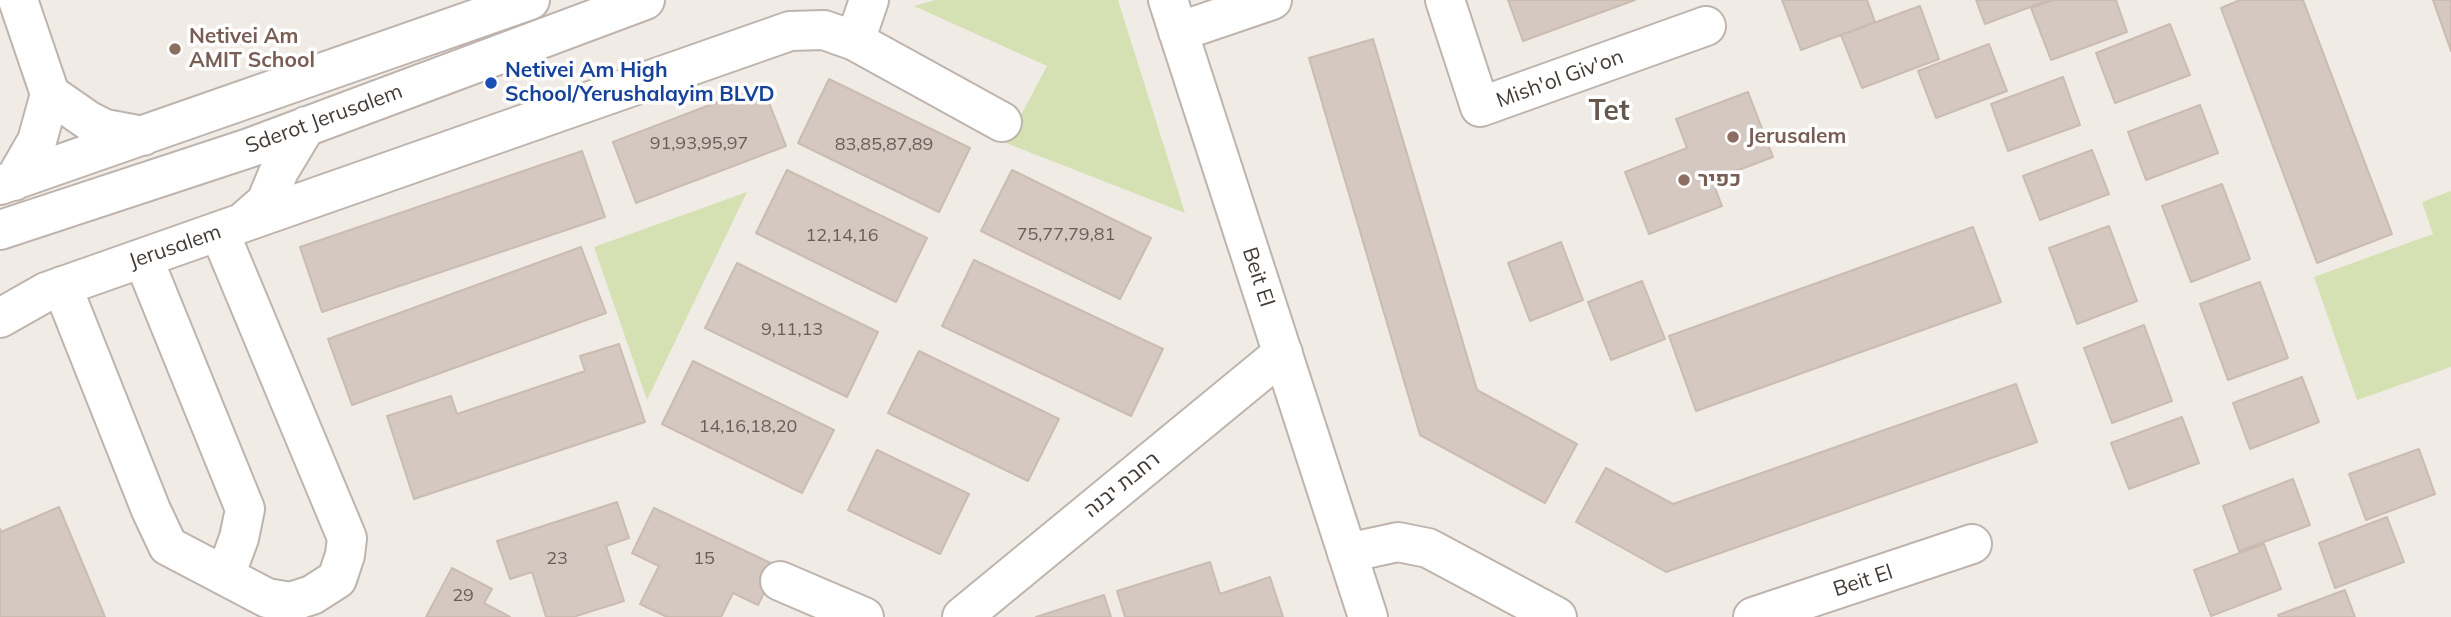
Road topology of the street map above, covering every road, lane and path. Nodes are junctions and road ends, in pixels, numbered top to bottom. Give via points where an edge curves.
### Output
1 (18, 0) edge
2 (530, 0) edge
3 (645, 0) edge
4 (869, 0) edge
5 (1272, 0) edge
6 (1445, 0) edge
7 (1173, 16) edge
8 (1706, 26) dead end
9 (855, 41) junction
10 (50, 94) junction
11 (1002, 122) dead end
12 (306, 126) junction
13 (143, 136) junction
14 (7, 183) edge
15 (230, 227) junction
16 (0, 230) edge
17 (143, 258) junction
18 (62, 286) junction
19 (0, 318) edge
20 (1283, 353) junction
21 (1972, 544) dead end
22 (1347, 554) junction
23 (225, 576) junction
24 (780, 581) dead end
25 (864, 617) edge
26 (962, 617) edge
27 (1368, 617) edge
28 (1557, 617) edge
29 (1753, 617) edge

1 - 10 street
2 - 13 street, Sderot Jerusalem
3 - 12 street, Sderot Jerusalem
4 - 9 street
5 - 7 street
6 - 8 street, Mish'ol Giv'on via 1480,107
7 - 20 street, Beit El
9 - 11 street
9 - 15 street via 824,30 790,31
10 - 13 street via 105,129
10 - 14 street via 37,141
12 - 15 street, Jerusalem via 266,202
12 - 16 street, Sderot Jerusalem
13 - 14 street, Sderot Jerusalem
15 - 17 street, Jerusalem
15 - 23 street via 347,538 337,579 290,602 267,598
17 - 18 street, Jerusalem
17 - 23 street via 245,509
18 - 19 street, Jerusalem
18 - 23 street via 168,546
20 - 22 street, Beit El
20 - 26 street, רחבת יבנה
21 - 29 street, Beit El
22 - 27 street, Beit El
22 - 28 street via 1398,542 1428,548
24 - 25 street

